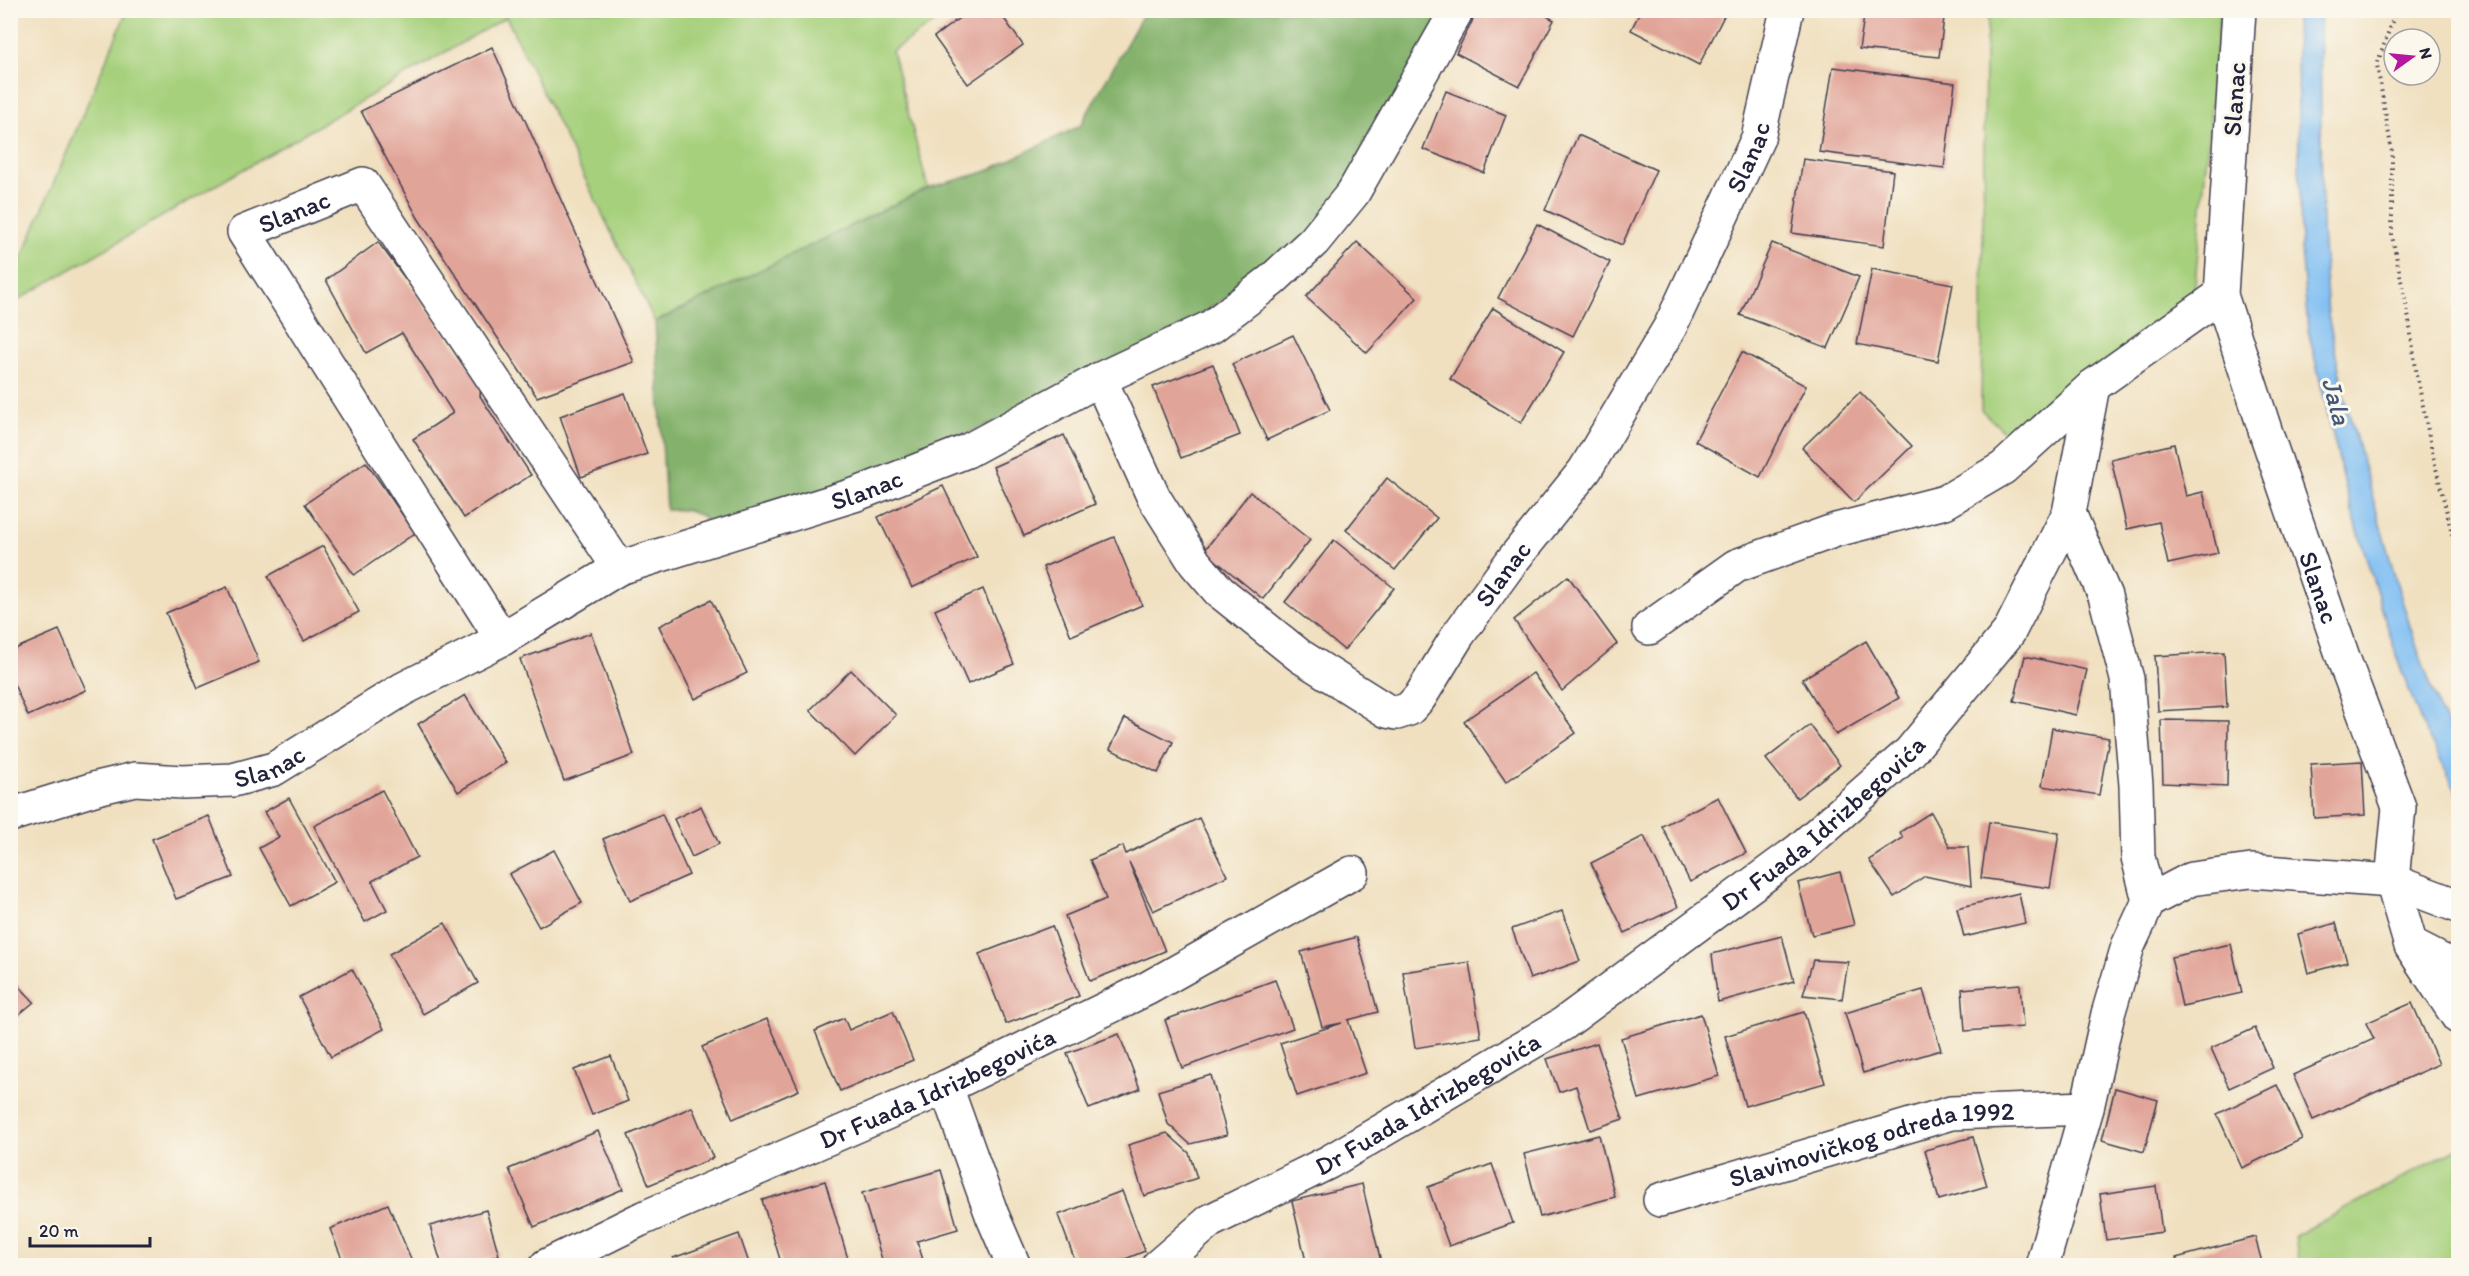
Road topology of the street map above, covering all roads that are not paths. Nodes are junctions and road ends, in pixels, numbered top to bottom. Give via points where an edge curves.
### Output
1 (1457, 10) edge
2 (1787, 10) edge
3 (2239, 10) edge
4 (2221, 295) junction
5 (1100, 379) junction
6 (2093, 386) junction
7 (2069, 513) junction
8 (619, 568) junction
9 (1649, 628) dead end
10 (502, 639) junction
11 (10, 815) edge
12 (1352, 873) dead end
13 (2392, 881) junction
14 (2149, 901) junction
15 (2458, 906) edge
16 (2411, 946) junction
17 (2458, 969) edge
18 (2458, 1017) edge
19 (946, 1087) junction
20 (2087, 1108) junction
21 (1660, 1200) dead end
22 (546, 1266) edge
23 (1014, 1266) edge
24 (1158, 1266) edge
25 (2042, 1266) edge

1 - 5 street, Slanac via 1353,193 1314,241 1272,280 1211,327
2 - 5 street, Slanac via 1758,138 1670,327 1585,470 1512,561 1409,709 1387,711 1300,656 1219,591 1195,563 1153,496
3 - 4 street, Slanac
4 - 6 street
4 - 13 street, Slanac via 2336,638 2399,807
5 - 8 street, Slanac via 967,451 857,494
6 - 7 street, Dr Fuada Idrizbegovića
6 - 9 street via 2003,468 1945,502 1836,530 1736,567
7 - 14 street via 2105,596 2127,679 2138,857
7 - 24 street, Dr Fuada Idrizbegovića via 2009,632 1910,752 1799,849 1563,1024 1329,1162 1210,1221
8 - 10 street, Slanac
8 - 10 street, Slanac via 363,184 244,232
10 - 11 street, Slanac via 403,688 274,769 233,780 182,782 135,778
12 - 19 street, Dr Fuada Idrizbegovića via 1148,988
13 - 14 street via 2251,871 2191,879
13 - 15 street
13 - 16 street
14 - 20 street via 2128,946
16 - 17 street
16 - 18 street
19 - 22 street, Dr Fuada Idrizbegovića via 639,1220
19 - 23 street
20 - 21 street, Slavinovičkog odreda 1992 via 1951,1113
20 - 25 street

